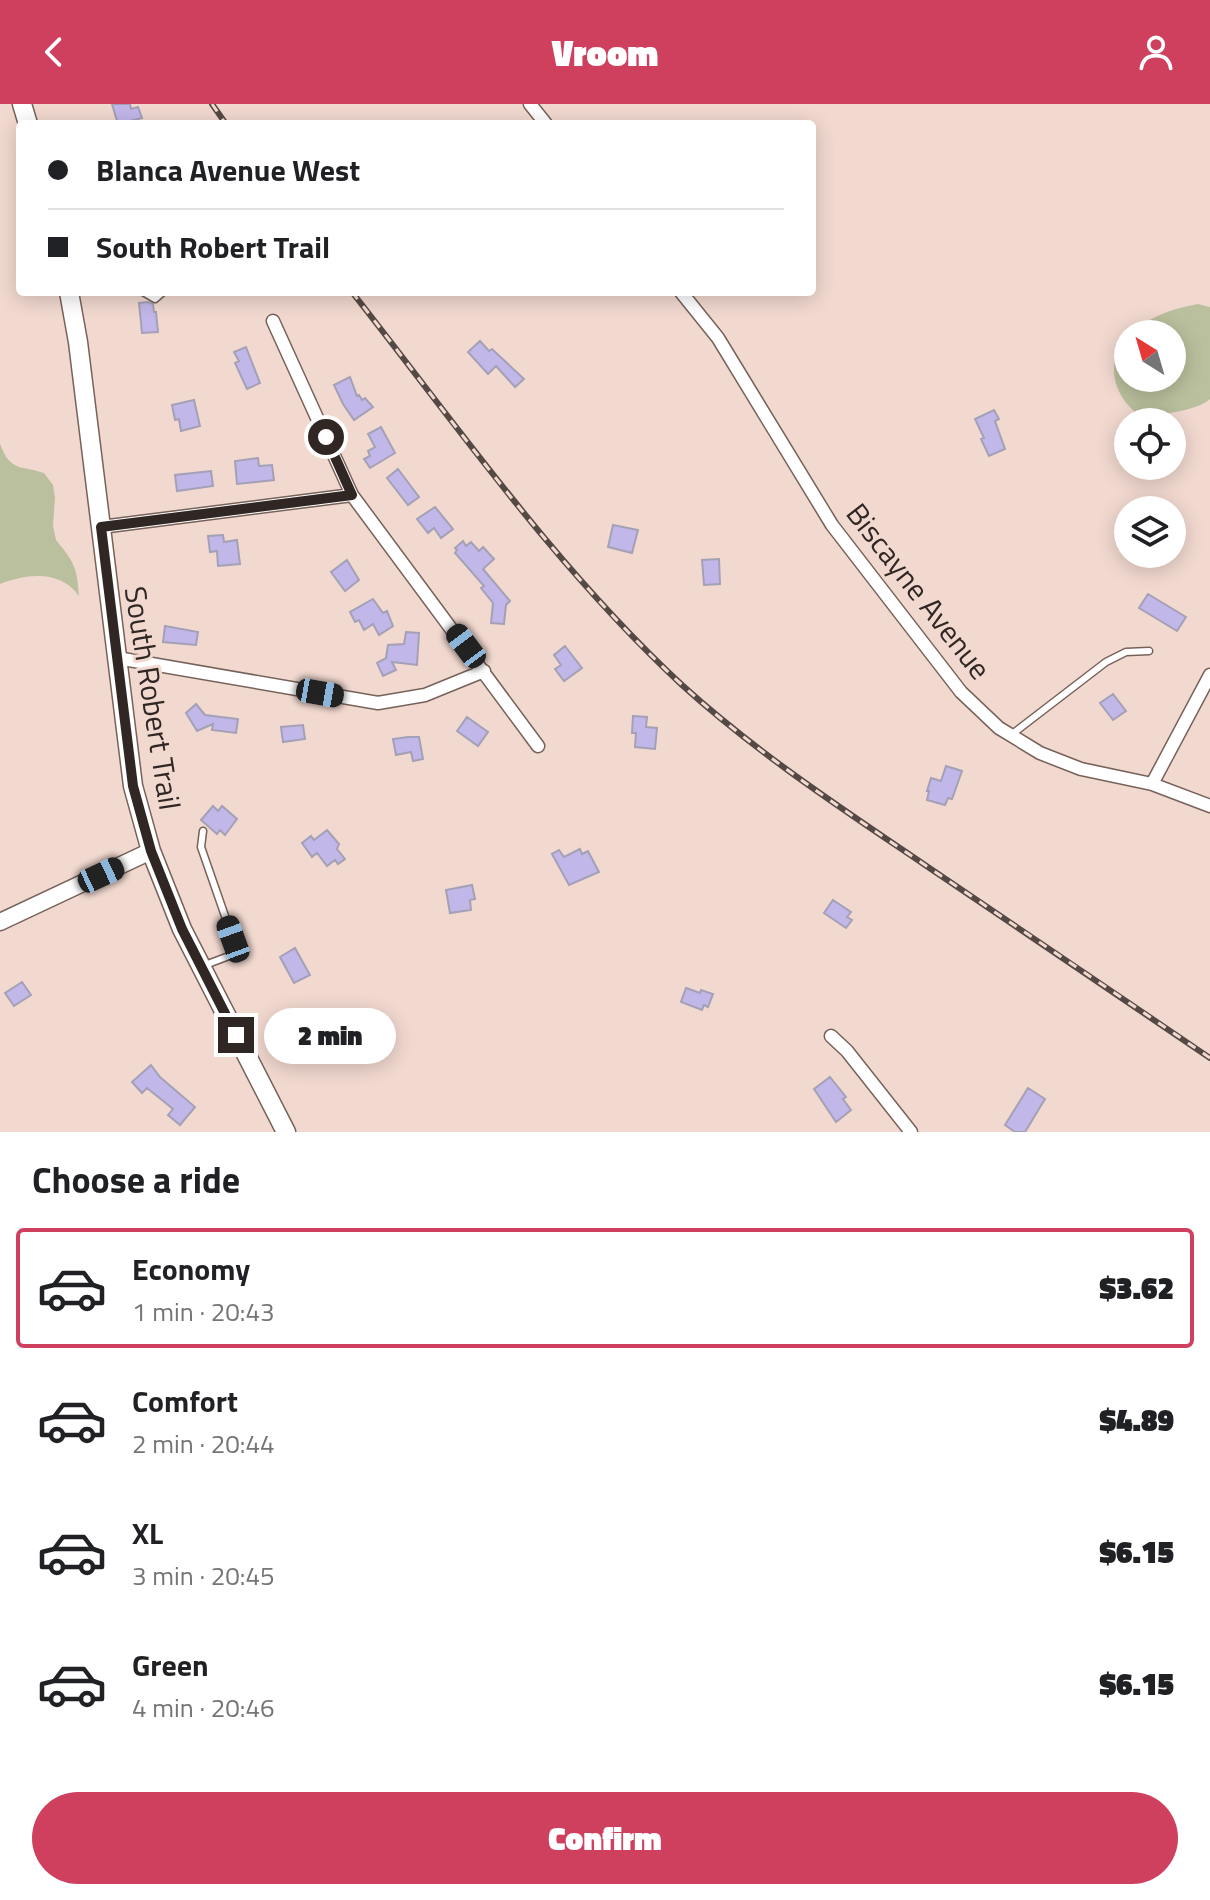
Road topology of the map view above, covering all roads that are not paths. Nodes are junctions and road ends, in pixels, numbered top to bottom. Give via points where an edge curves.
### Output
1 (530, 104) edge
2 (543, 120) edge
3 (70, 296) edge
4 (684, 296) edge
5 (273, 321) dead end
6 (352, 495) junction
7 (101, 527) junction
8 (1149, 651) dead end
9 (117, 658) junction
10 (484, 671) junction
11 (1210, 675) edge
12 (1011, 735) junction
13 (538, 746) dead end
14 (1152, 784) junction
15 (1210, 806) edge
16 (203, 831) dead end
17 (151, 851) junction
18 (0, 922) edge
19 (201, 966) junction
20 (831, 1036) dead end
21 (286, 1132) edge
22 (911, 1132) edge

1 - 2 street
3 - 7 main road, South Robert Trail
4 - 12 street, Biscayne Avenue via 718,338 832,525 961,692
5 - 6 street
6 - 7 street
6 - 10 street
7 - 9 main road, South Robert Trail
8 - 12 lane via 1117,655
9 - 10 street via 378,703 425,695
9 - 17 main road, South Robert Trail via 127,753
10 - 13 street
11 - 14 street
12 - 14 street, Biscayne Avenue via 1081,769
14 - 15 street, Biscayne Avenue
16 - 19 lane via 201,847 233,939 229,956
17 - 18 main road
17 - 19 main road, South Robert Trail
19 - 21 main road, South Robert Trail
20 - 22 street

